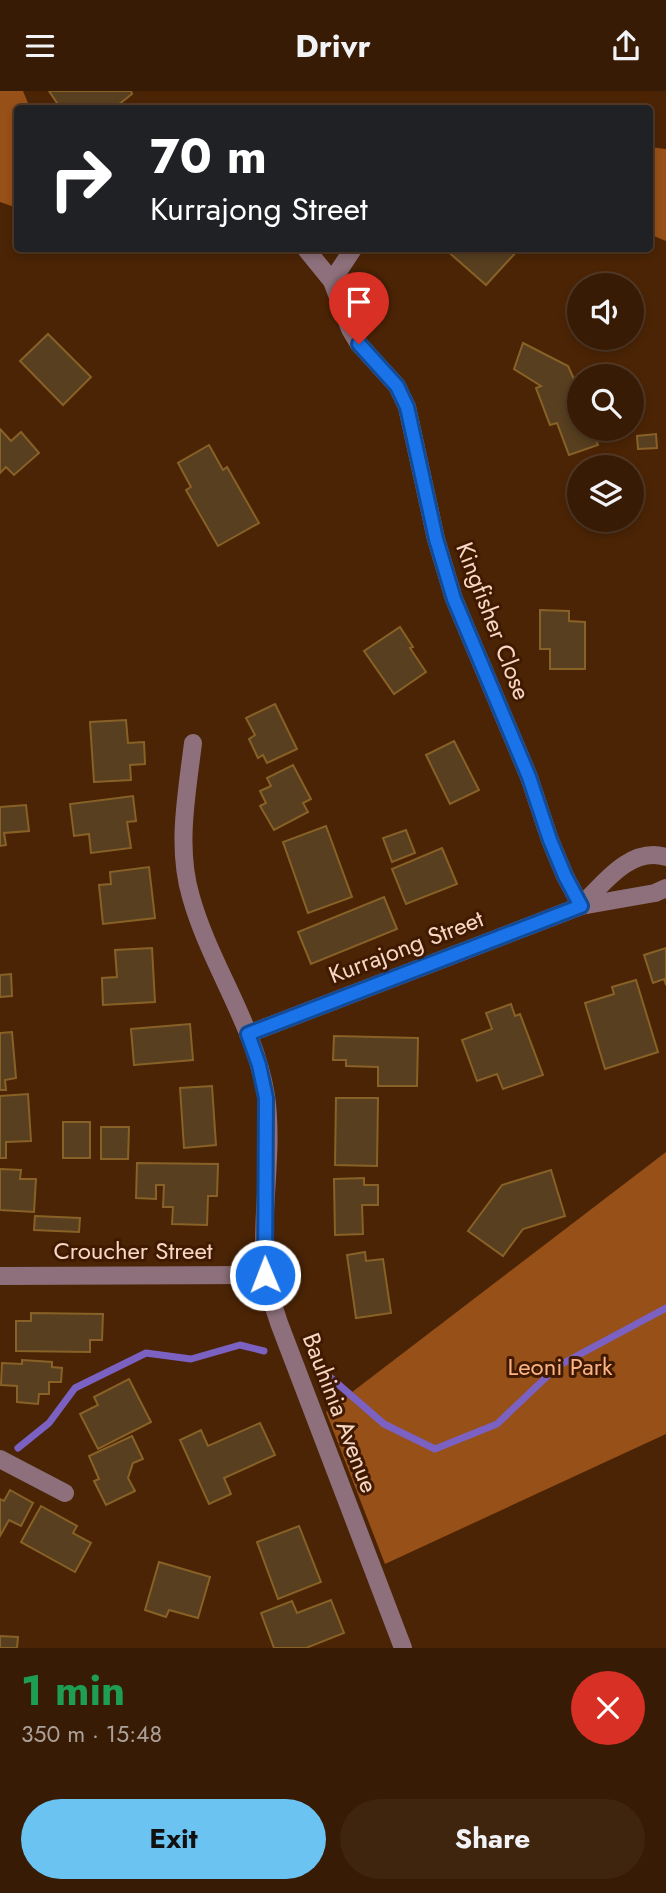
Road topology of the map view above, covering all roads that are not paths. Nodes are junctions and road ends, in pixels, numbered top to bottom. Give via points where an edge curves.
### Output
1 (308, 252) edge
2 (351, 252) edge
3 (332, 281) junction
4 (193, 743) dead end
5 (666, 857) edge
6 (666, 888) edge
7 (581, 906) junction
8 (248, 1034) junction
9 (265, 1275) junction
10 (0, 1276) edge
11 (0, 1459) edge
12 (65, 1493) dead end
13 (403, 1648) edge

1 - 3 street, Kingfisher Close
2 - 3 street
3 - 7 street, Kingfisher Close via 350,329 397,386 407,407 450,589
4 - 8 street, Bauhinia Avenue via 184,826 186,872 196,914
5 - 7 street, Kurrajong Street via 645,857 615,870
6 - 7 street, Kurrajong Street
7 - 8 street, Kurrajong Street
8 - 9 street, Bauhinia Avenue via 266,1098
9 - 10 street, Croucher Street
9 - 13 street, Bauhinia Avenue via 279,1324
11 - 12 street

